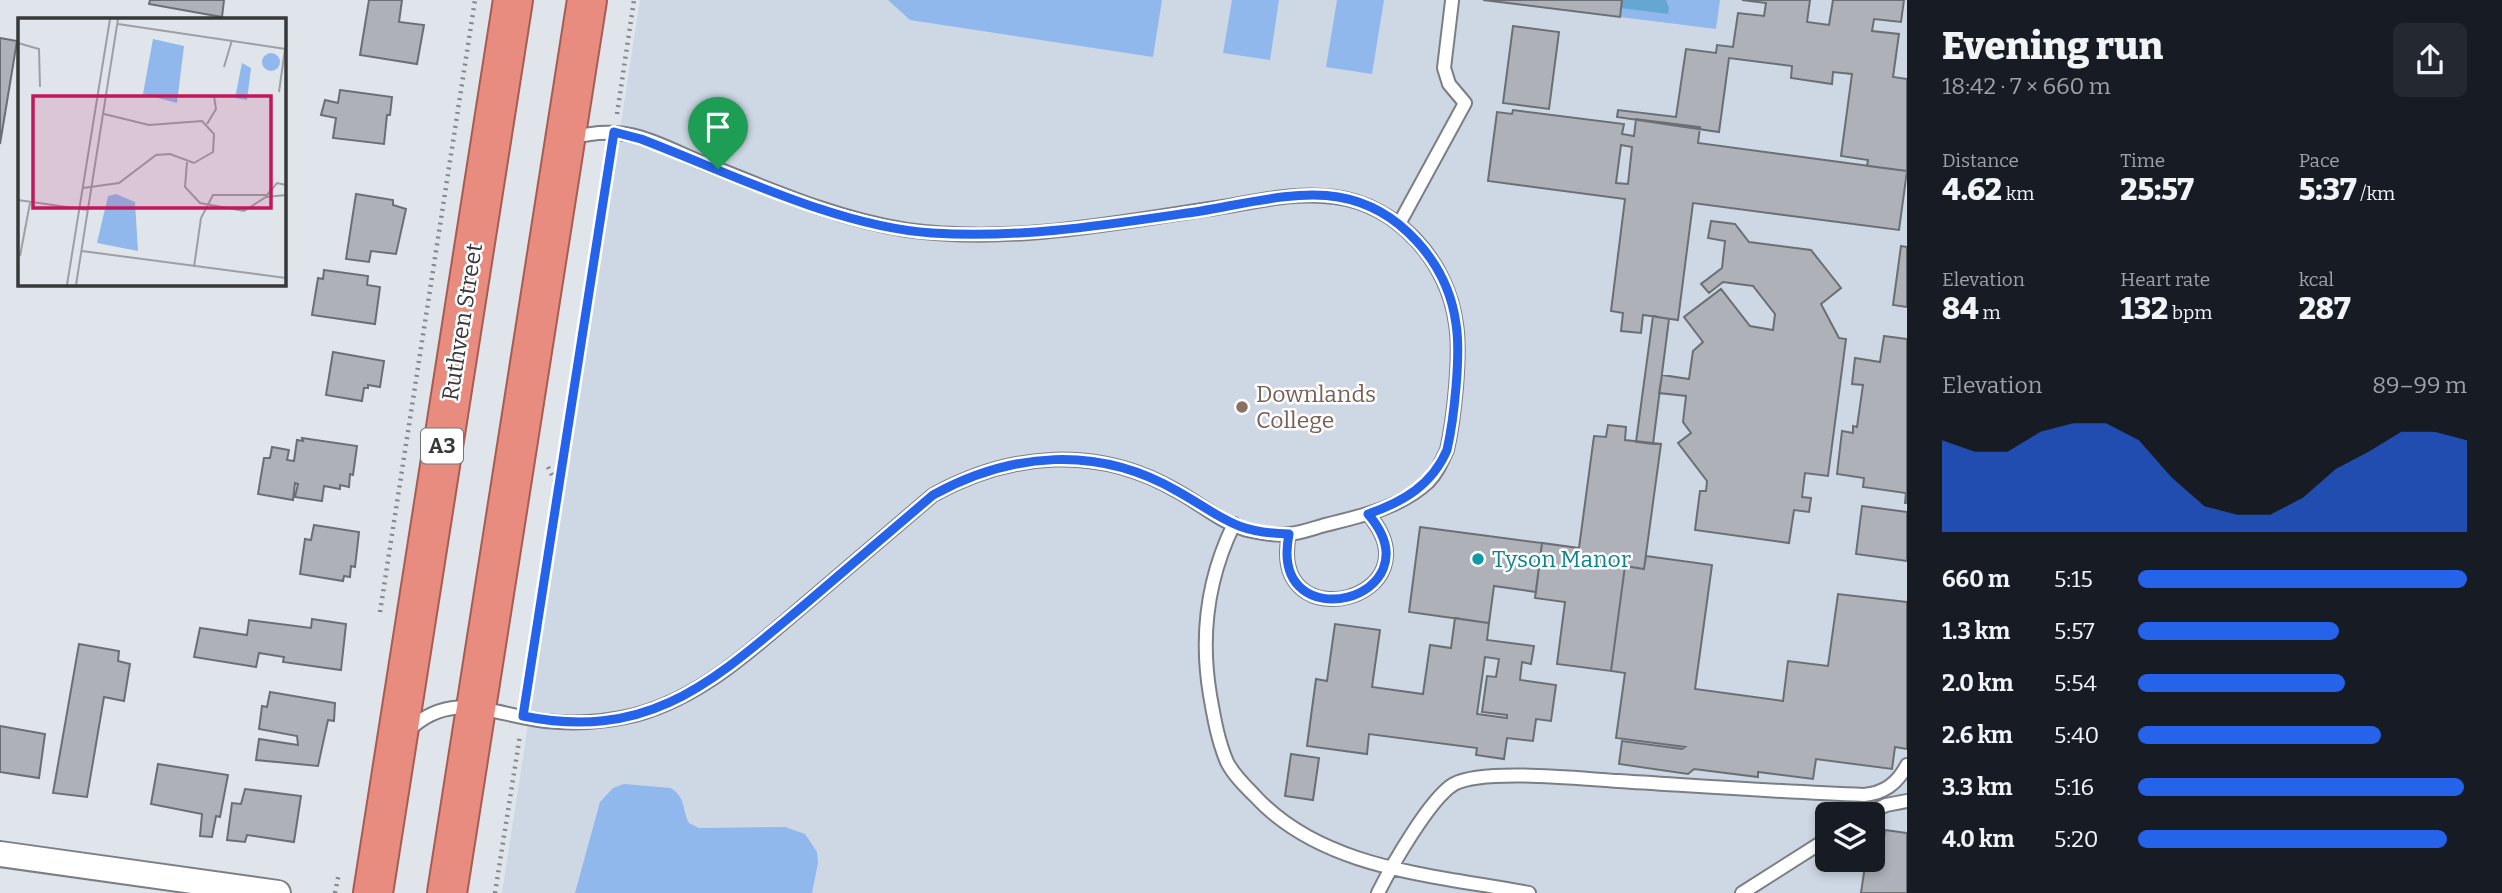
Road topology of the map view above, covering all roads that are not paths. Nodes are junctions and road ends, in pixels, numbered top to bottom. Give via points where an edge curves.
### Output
1 (513, 0) edge
2 (587, 0) edge
3 (1452, 1) edge
4 (565, 139) junction
5 (1399, 224) junction
6 (1368, 514) junction
7 (1234, 524) junction
8 (1289, 534) junction
9 (477, 707) junction
10 (393, 754) junction
11 (1907, 765) edge
12 (1907, 801) edge
13 (1885, 805) edge
14 (1815, 847) edge
15 (0, 855) edge
16 (1392, 867) junction
17 (278, 893) edge
18 (373, 893) edge
19 (447, 893) edge
20 (1378, 893) edge
21 (1528, 893) edge
22 (1742, 893) edge

1 - 10 highway, Ruthven Street / A3
2 - 4 highway
3 - 5 lane via 1444,68 1449,85 1465,103
4 - 5 lane via 614,132 818,208 930,233 1089,227 1317,195 1356,202
4 - 9 highway
5 - 6 lane via 1431,259 1453,306 1458,344 1450,437 1442,462 1428,482 1398,502
6 - 8 lane
6 - 8 lane via 1384,538 1384,565 1369,588 1344,600 1318,597 1298,583 1287,560
7 - 8 lane via 1267,534
7 - 9 lane via 1153,478 1098,462 1041,460 984,471 933,495 737,661 688,695 642,713 573,723
7 - 16 lane via 1210,591 1205,640 1217,731 1228,764 1260,802 1299,833 1344,855
9 - 10 lane via 448,708 422,719
9 - 19 highway
10 - 18 highway, Ruthven Street / A3
11 - 16 lane via 1886,790 1864,795 1483,775 1467,778 1437,799
12 - 13 lane
14 - 22 lane
15 - 17 street
16 - 20 lane
16 - 21 lane

